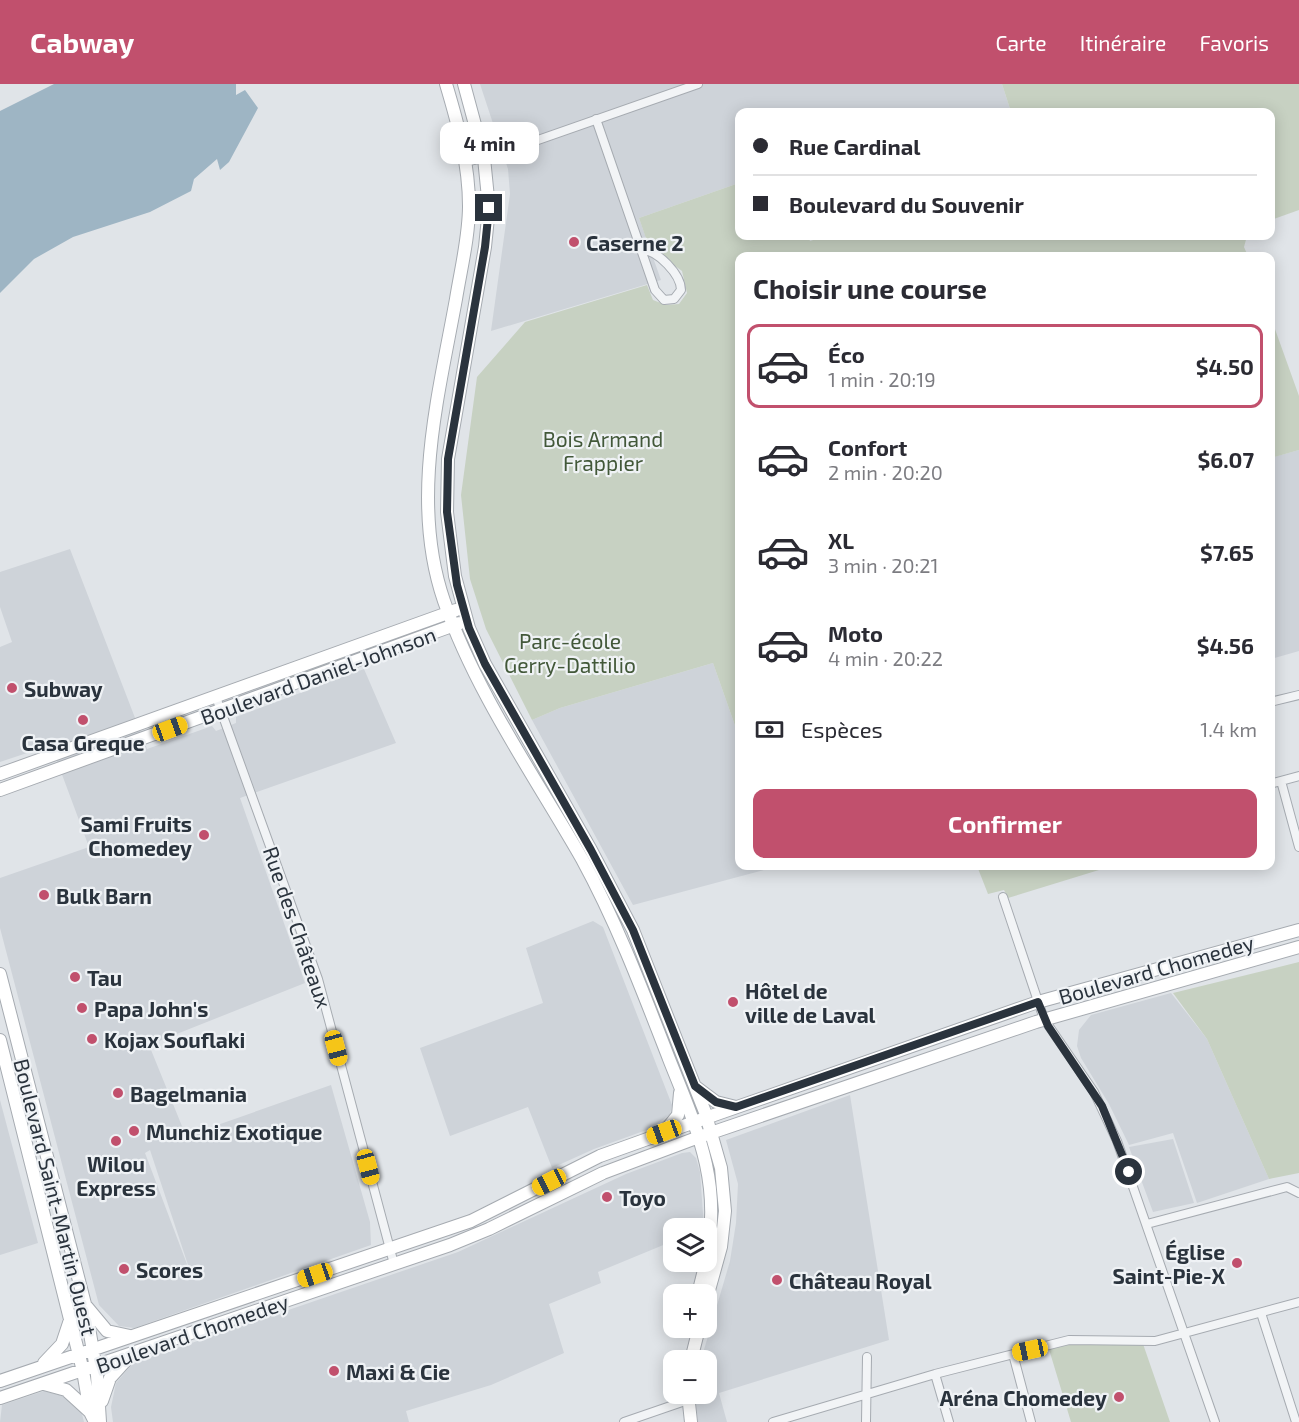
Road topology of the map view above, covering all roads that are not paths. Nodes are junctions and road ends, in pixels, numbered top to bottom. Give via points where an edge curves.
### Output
1 (446, 84) edge
2 (464, 84) edge
3 (698, 84) edge
4 (673, 88) edge
5 (596, 119) junction
6 (484, 158) junction
7 (466, 162) junction
8 (642, 250) junction
9 (448, 613) junction
10 (465, 614) junction
11 (453, 626) junction
12 (1299, 695) edge
13 (216, 697) junction
14 (1275, 701) edge
15 (221, 710) junction
16 (0, 774) edge
17 (1299, 776) edge
18 (1281, 781) junction
19 (1275, 783) edge
20 (0, 790) edge
21 (1299, 847) edge
22 (1003, 897) dead end
23 (1299, 930) edge
24 (1299, 947) edge
25 (0, 974) edge
26 (1038, 1002) junction
27 (1044, 1019) junction
28 (0, 1040) edge
29 (19, 1050) junction
30 (2, 1056) edge
31 (680, 1086) junction
32 (695, 1086) junction
33 (736, 1107) junction
34 (707, 1117) junction
35 (694, 1122) junction
36 (664, 1132) junction
37 (705, 1135) junction
38 (1299, 1193) edge
39 (710, 1218) edge
40 (1147, 1224) junction
41 (389, 1249) junction
42 (394, 1264) junction
43 (711, 1284) edge
44 (1299, 1302) edge
45 (85, 1304) junction
46 (1260, 1313) junction
47 (70, 1319) junction
48 (1186, 1335) junction
49 (136, 1336) junction
50 (93, 1350) junction
51 (131, 1354) junction
52 (1013, 1354) junction
53 (79, 1355) junction
54 (867, 1357) dead end
55 (96, 1366) junction
56 (38, 1368) junction
57 (83, 1371) junction
58 (935, 1374) junction
59 (0, 1381) edge
60 (43, 1383) junction
61 (866, 1394) junction
62 (0, 1398) edge
63 (670, 1404) edge
64 (689, 1404) edge
65 (95, 1414) edge
66 (788, 1420) edge
67 (100, 1422) edge
68 (624, 1422) edge
69 (691, 1422) edge
70 (773, 1422) edge
71 (866, 1422) edge
72 (949, 1422) edge
73 (1031, 1422) edge
74 (1215, 1422) edge
75 (1296, 1422) edge

1 - 7 street
2 - 6 street
3 - 4 street
4 - 5 street
5 - 6 street
5 - 8 street
6 - 7 street
6 - 10 street via 489,200 486,237 447,481 449,533
7 - 9 street via 466,236 433,429 428,482 434,564
8 - 8 street via 657,294 664,300 674,299 681,290 678,278 654,254
9 - 10 street, Boulevard Daniel-Johnson
9 - 11 street
9 - 13 street, Boulevard Daniel-Johnson
10 - 11 street, Boulevard Daniel-Johnson
10 - 32 street via 485,664 633,930
11 - 15 street, Boulevard Daniel-Johnson
11 - 31 street via 482,686 608,909
12 - 14 street
13 - 15 street, Rue des Châteaux
13 - 16 street, Boulevard Daniel-Johnson
15 - 20 street, Boulevard Daniel-Johnson
15 - 41 street, Rue des Châteaux via 318,979
17 - 18 street
18 - 19 street
18 - 21 street
22 - 26 street
23 - 26 street, Boulevard Chomedey
24 - 27 street, Boulevard Chomedey
25 - 29 street, Boulevard Saint-Martin Ouest
26 - 27 street
26 - 33 street, Boulevard Chomedey
27 - 37 street, Boulevard Chomedey
27 - 40 street via 1104,1110
28 - 30 street, Boulevard Saint-Martin Ouest
29 - 30 street
29 - 45 street, Boulevard Saint-Martin Ouest
30 - 47 street, Boulevard Saint-Martin Ouest
31 - 35 street
31 - 36 street via 678,1115
32 - 33 street via 716,1102
32 - 34 street
33 - 34 street, Boulevard Chomedey
34 - 35 street, Boulevard Chomedey
34 - 37 street
35 - 36 street, Boulevard Chomedey
35 - 37 street
36 - 41 street, Boulevard Chomedey via 590,1160 477,1218
37 - 39 street via 712,1199
37 - 42 street, Boulevard Chomedey via 594,1177 479,1233
37 - 43 street via 722,1176 725,1218
38 - 40 street via 1287,1187
40 - 48 street
41 - 42 street, Rue des Châteaux
41 - 49 street, Boulevard Chomedey
42 - 51 street, Boulevard Chomedey
44 - 46 street
45 - 49 street via 107,1331
45 - 50 street, Boulevard Saint-Martin Ouest
46 - 48 street
46 - 75 street
47 - 53 street, Boulevard Saint-Martin Ouest
47 - 56 street via 62,1344
48 - 52 street via 1155,1341 1069,1340
48 - 74 street
49 - 50 street, Boulevard Chomedey
50 - 53 street, Boulevard Chomedey
50 - 55 street, Boulevard Saint-Martin Ouest
51 - 55 street, Boulevard Chomedey
51 - 65 street via 110,1378
52 - 58 street
52 - 73 street
53 - 56 street, Boulevard Chomedey
53 - 57 street, Boulevard Saint-Martin Ouest
54 - 61 street
55 - 57 street, Boulevard Chomedey
55 - 65 street, Boulevard Saint-Martin Ouest
56 - 59 street, Boulevard Chomedey
57 - 60 street, Boulevard Chomedey
57 - 65 street, Boulevard Saint-Martin Ouest
58 - 61 street
58 - 72 street
60 - 62 street, Boulevard Chomedey
60 - 65 street via 66,1390
61 - 66 street
61 - 71 street
63 - 68 street
64 - 69 street
65 - 67 street, Boulevard Saint-Martin Ouest
66 - 70 street

